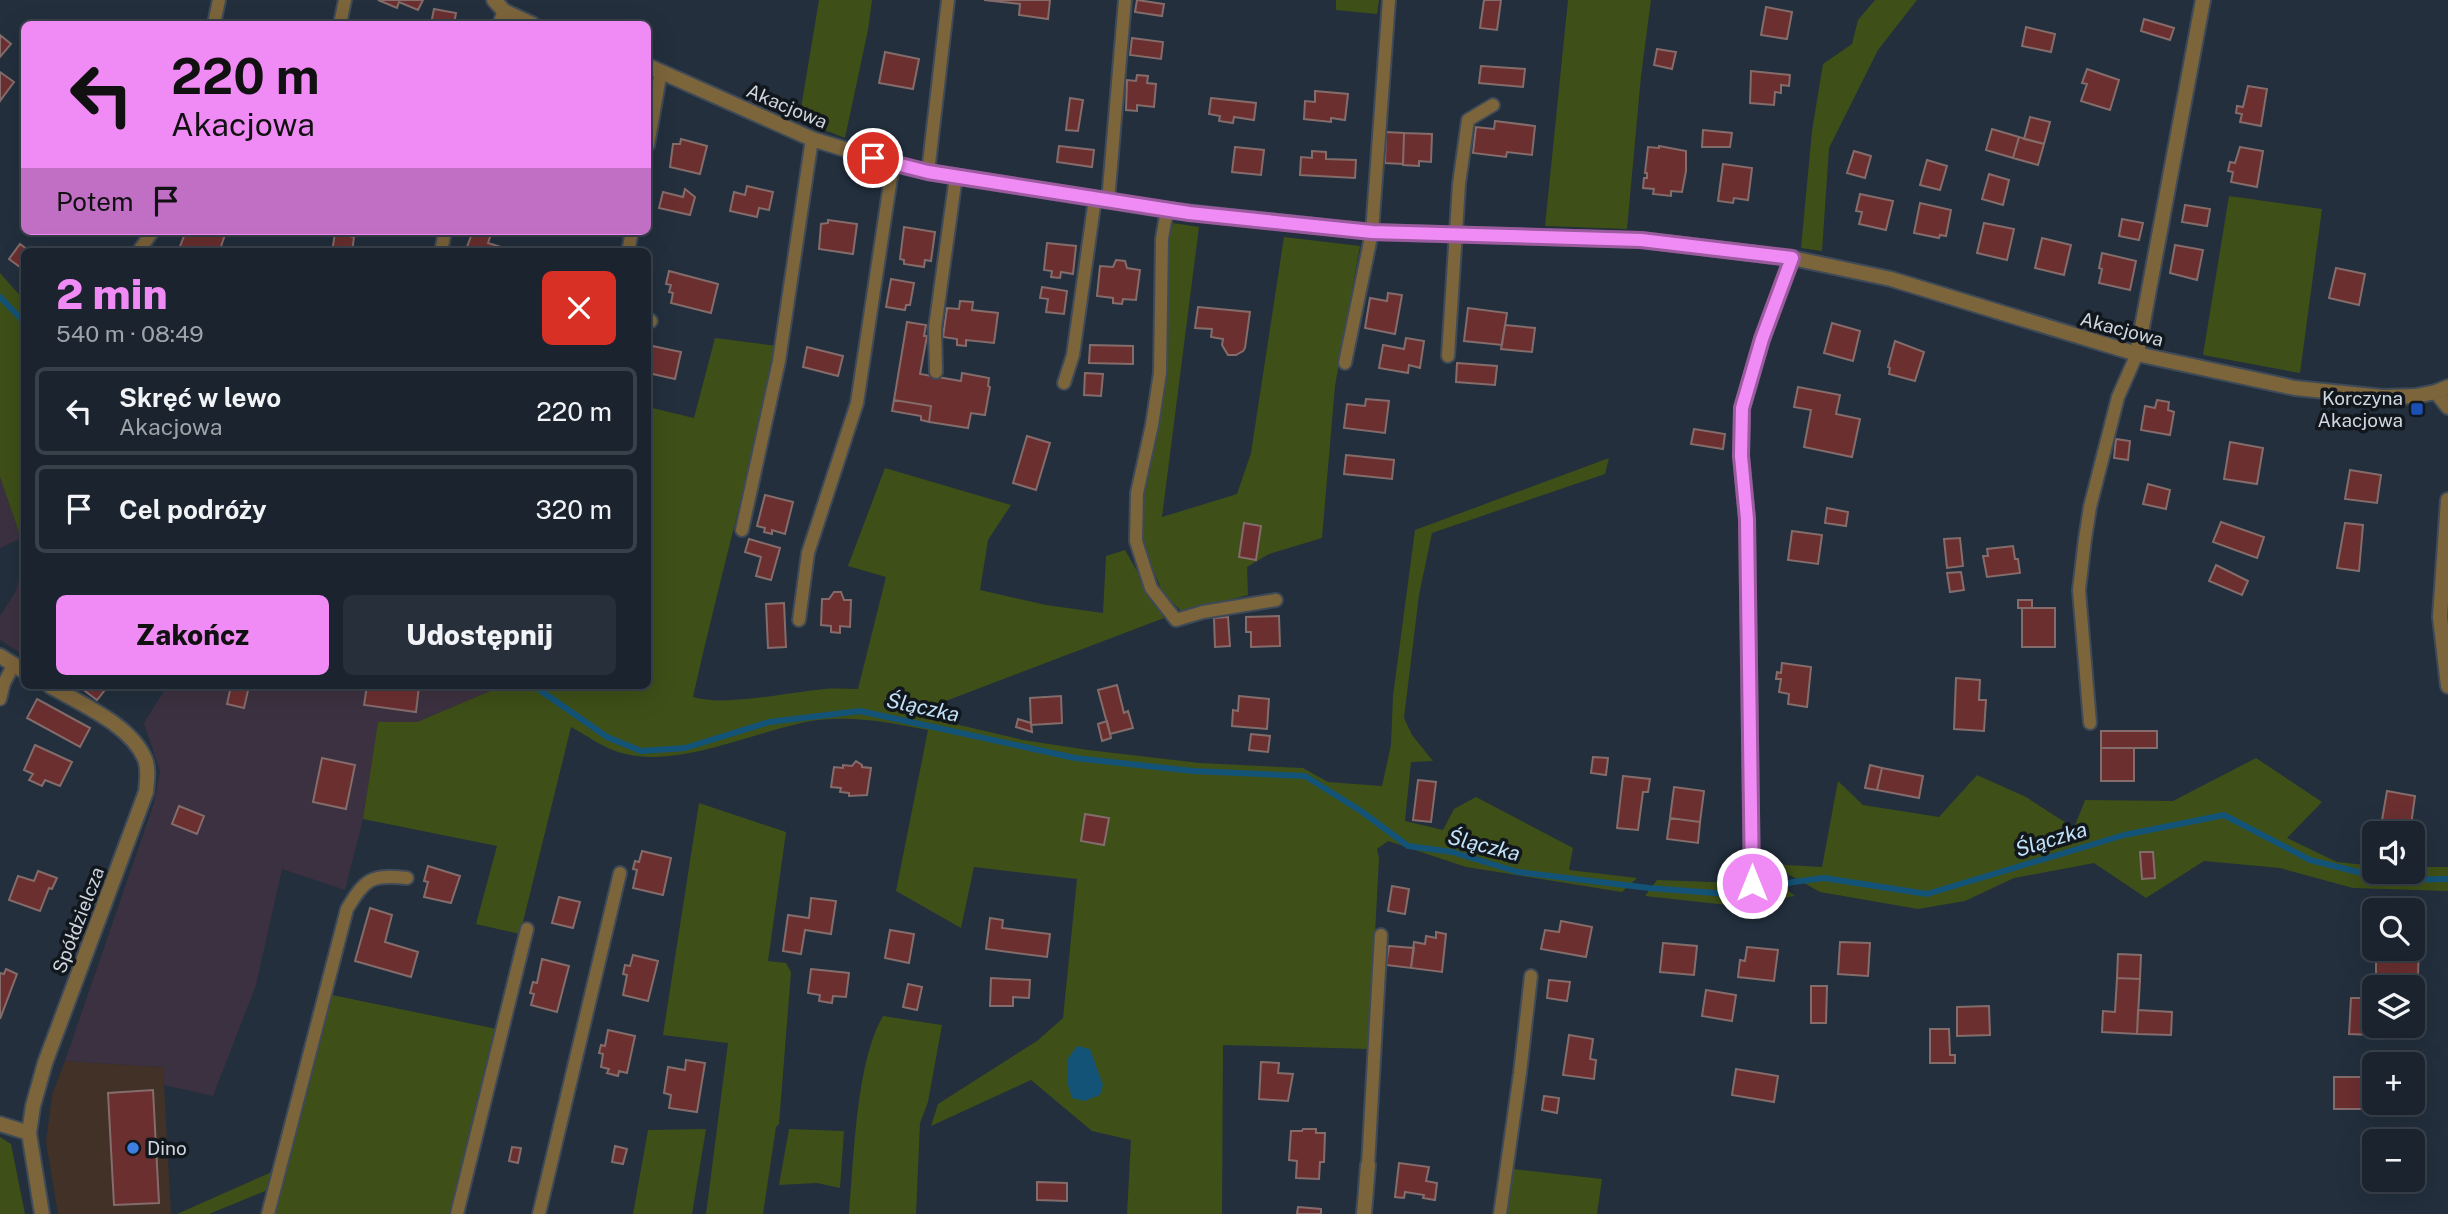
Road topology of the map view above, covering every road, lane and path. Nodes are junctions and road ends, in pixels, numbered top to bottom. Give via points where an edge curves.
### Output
1 (219, 0) edge
2 (345, 0) edge
3 (948, 0) edge
4 (1125, 0) edge
5 (1388, 0) edge
6 (2203, 0) edge
7 (499, 8) edge
8 (215, 21) edge
9 (341, 21) edge
10 (527, 21) edge
11 (654, 68) edge
12 (1493, 105) dead end
13 (651, 106) edge
14 (812, 139) junction
15 (893, 164) junction
16 (928, 172) junction
17 (956, 176) junction
18 (1101, 200) junction
19 (1167, 210) junction
20 (1372, 232) junction
21 (1457, 235) junction
22 (1792, 258) junction
23 (2137, 354) junction
24 (1448, 356) dead end
25 (1345, 363) dead end
26 (936, 372) dead end
27 (1064, 383) dead end
28 (2442, 389) edge
29 (2448, 407) edge
30 (2448, 500) edge
31 (742, 530) dead end
32 (1276, 600) dead end
33 (799, 620) dead end
34 (0, 656) edge
35 (19, 667) edge
36 (2448, 685) edge
37 (55, 689) edge
38 (0, 699) edge
39 (2090, 723) dead end
40 (620, 873) dead end
41 (407, 878) dead end
42 (1752, 883) dead end
43 (527, 929) dead end
44 (1381, 935) dead end
45 (1531, 976) dead end
46 (0, 1124) edge
47 (29, 1133) junction
48 (1368, 1165) joint
49 (42, 1214) edge
50 (268, 1214) edge
51 (457, 1214) edge
52 (539, 1214) edge
53 (1364, 1214) edge
54 (1500, 1214) edge

1 - 8 lane
2 - 9 lane
3 - 16 lane
4 - 18 lane via 1113,150
5 - 20 lane
6 - 23 street
7 - 10 street
11 - 13 lane
11 - 14 street, Akacjowa
12 - 21 lane via 1468,120
14 - 15 street, Akacjowa
14 - 31 lane via 779,361
15 - 16 street, Akacjowa
15 - 33 lane via 857,403 808,553
16 - 17 street, Akacjowa
17 - 18 street, Akacjowa
17 - 26 lane via 935,328
18 - 19 street, Akacjowa
18 - 27 lane
19 - 20 street, Akacjowa
19 - 32 lane via 1162,239 1160,373 1137,493 1136,541 1152,587 1176,620
20 - 21 street, Akacjowa
20 - 25 lane
21 - 22 street, Akacjowa via 1641,240
21 - 24 lane
22 - 23 street, Akacjowa via 1891,279
22 - 42 street via 1742,408
23 - 28 street, Akacjowa via 2295,388 2383,397
23 - 39 lane via 2118,397 2085,539 2079,590
28 - 29 street
30 - 36 street via 2440,617
34 - 35 street
35 - 38 lane via 4,684
37 - 47 street, Spółdzielcza via 129,734 145,760 148,776 146,792 45,1063
40 - 52 lane
41 - 50 lane via 380,875 359,889 347,909
43 - 51 lane
44 - 48 lane
45 - 54 lane
46 - 47 street
47 - 49 street, Spółdzielcza
48 - 53 street

